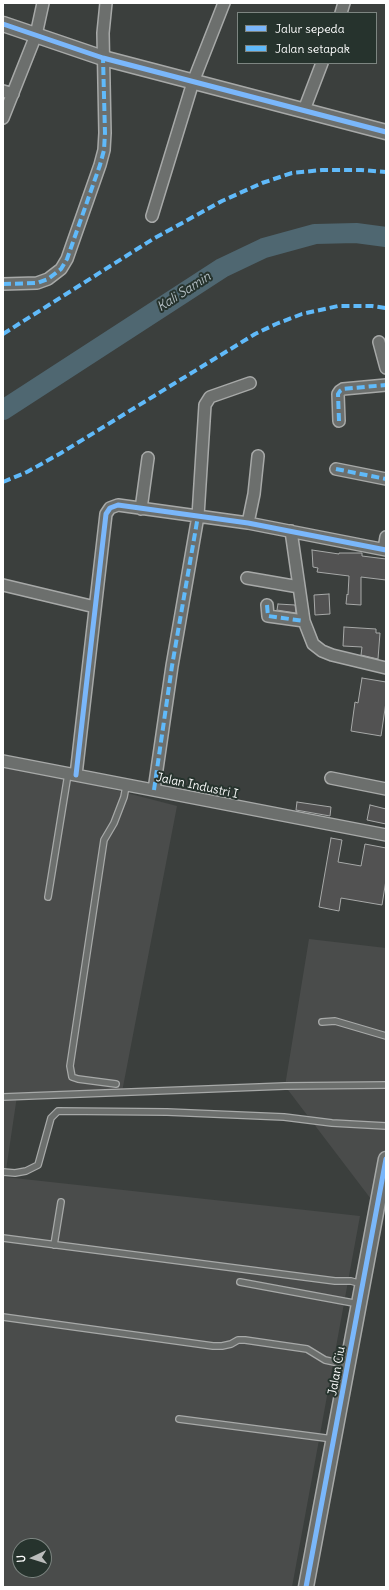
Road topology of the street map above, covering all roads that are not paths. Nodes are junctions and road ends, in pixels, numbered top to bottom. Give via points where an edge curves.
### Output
1 (43, 3) edge
2 (106, 3) edge
3 (224, 3) edge
4 (3, 24) edge
5 (36, 36) junction
6 (103, 58) junction
7 (322, 64) edge
8 (193, 82) junction
9 (8, 93) edge
10 (304, 110) junction
11 (3, 118) edge
12 (386, 132) edge
13 (152, 216) dead end
14 (3, 284) edge
15 (379, 342) dead end
16 (386, 368) edge
17 (250, 383) dead end
18 (386, 385) edge
19 (339, 421) dead end
20 (258, 456) dead end
21 (148, 458) dead end
22 (336, 469) dead end
23 (386, 479) edge
24 (141, 508) junction
25 (198, 516) junction
26 (248, 523) junction
27 (291, 532) junction
28 (386, 537) edge
29 (385, 550) edge
30 (247, 578) dead end
31 (3, 585) edge
32 (300, 587) junction
33 (267, 605) dead end
34 (95, 607) junction
35 (304, 621) junction
36 (386, 668) edge
37 (3, 761) edge
38 (72, 775) junction
39 (331, 778) dead end
40 (126, 786) junction
41 (386, 789) edge
42 (154, 790) junction
43 (386, 835) edge
44 (48, 897) dead end
45 (322, 1022) dead end
46 (386, 1036) edge
47 (116, 1084) dead end
48 (386, 1085) edge
49 (3, 1097) edge
50 (386, 1126) edge
51 (386, 1159) edge
52 (3, 1172) edge
53 (61, 1202) dead end
54 (3, 1238) edge
55 (54, 1245) junction
56 (240, 1282) dead end
57 (362, 1284) junction
58 (359, 1304) junction
59 (3, 1317) edge
60 (348, 1365) junction
61 (179, 1419) dead end
62 (334, 1439) junction
63 (306, 1587) edge

1 - 5 street
2 - 6 street
3 - 8 street
4 - 5 street
5 - 6 street
5 - 9 street
6 - 8 street
6 - 14 street via 104,150 67,259 61,270 48,279 37,283
7 - 10 street
8 - 10 street
8 - 13 street
9 - 11 street
10 - 12 street
15 - 16 street
17 - 25 street via 210,397 206,405
18 - 19 street via 340,391
20 - 26 street
21 - 24 street
22 - 23 street
24 - 25 street
24 - 34 street via 118,505 110,508 106,514
25 - 26 street
25 - 42 street via 173,655
26 - 27 street
27 - 29 street
27 - 32 street
28 - 29 street
30 - 32 street
31 - 34 street
32 - 35 street
33 - 35 street via 268,616 271,618
34 - 38 street
35 - 36 street via 313,644 322,651
37 - 38 street, Jalan Industri I
38 - 40 street, Jalan Industri I
38 - 44 lane
39 - 41 street
40 - 42 street, Jalan Industri I
40 - 47 lane via 114,823 104,840 70,1066 72,1077
42 - 43 street, Jalan Industri I
45 - 46 lane via 335,1021
48 - 49 lane via 285,1086
50 - 52 lane via 167,1112 58,1111 51,1118 38,1165 26,1171
51 - 57 street, Jalan Ciu
53 - 55 lane
54 - 55 lane
55 - 57 lane via 335,1281 351,1280
56 - 58 lane
57 - 58 street, Jalan Ciu
58 - 60 street, Jalan Ciu
59 - 60 lane via 213,1346 245,1340 307,1349 324,1360
60 - 62 street, Jalan Ciu
61 - 62 lane
62 - 63 street, Jalan Ciu

